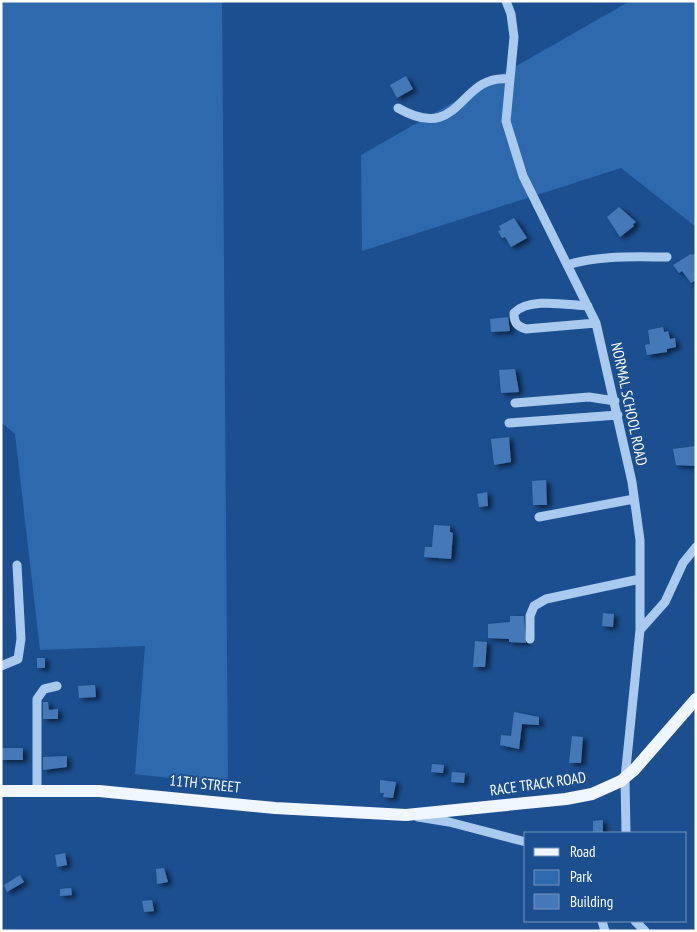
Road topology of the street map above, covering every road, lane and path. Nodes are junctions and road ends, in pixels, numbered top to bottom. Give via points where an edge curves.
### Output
1 (506, 1) edge
2 (509, 79) junction
3 (398, 108) dead end
4 (667, 257) dead end
5 (566, 265) junction
6 (588, 306) junction
7 (596, 323) junction
8 (615, 401) junction
9 (514, 403) dead end
10 (618, 415) junction
11 (509, 423) dead end
12 (634, 498) junction
13 (539, 516) dead end
14 (696, 547) edge
15 (16, 565) dead end
16 (640, 579) junction
17 (640, 630) junction
18 (530, 639) dead end
19 (1, 666) edge
20 (57, 686) dead end
21 (696, 699) edge
22 (624, 778) junction
23 (37, 790) junction
24 (1, 791) edge
25 (406, 815) junction
26 (626, 832) edge
27 (524, 841) edge
28 (636, 922) edge
29 (645, 931) edge

1 - 2 street, NORMAL SCHOOL ROAD via 514,37
2 - 3 street via 500,78 486,83 452,111 432,119 419,119
2 - 5 street, NORMAL SCHOOL ROAD via 506,121 514,152
4 - 5 street via 615,257
5 - 6 street, NORMAL SCHOOL ROAD
6 - 7 street, NORMAL SCHOOL ROAD
6 - 7 street via 533,303 520,306 514,313 514,320 526,329
7 - 8 street, NORMAL SCHOOL ROAD
8 - 9 street via 589,397
8 - 10 street, NORMAL SCHOOL ROAD
10 - 11 street
10 - 12 street, NORMAL SCHOOL ROAD
12 - 13 street
12 - 16 street, NORMAL SCHOOL ROAD via 640,540
14 - 17 street via 683,563 665,602
15 - 19 street via 21,639 18,659
16 - 17 street, NORMAL SCHOOL ROAD
16 - 18 street via 546,599 534,606 530,616
17 - 22 street, NORMAL SCHOOL ROAD
20 - 23 street via 44,689 37,699
21 - 22 main road, RACE TRACK ROAD
22 - 25 main road, RACE TRACK ROAD via 583,796
22 - 26 street, NORMAL SCHOOL ROAD
23 - 24 main road, 11TH STREET
23 - 25 main road, 11TH STREET via 99,791 275,808
25 - 27 street via 449,822
28 - 29 street

